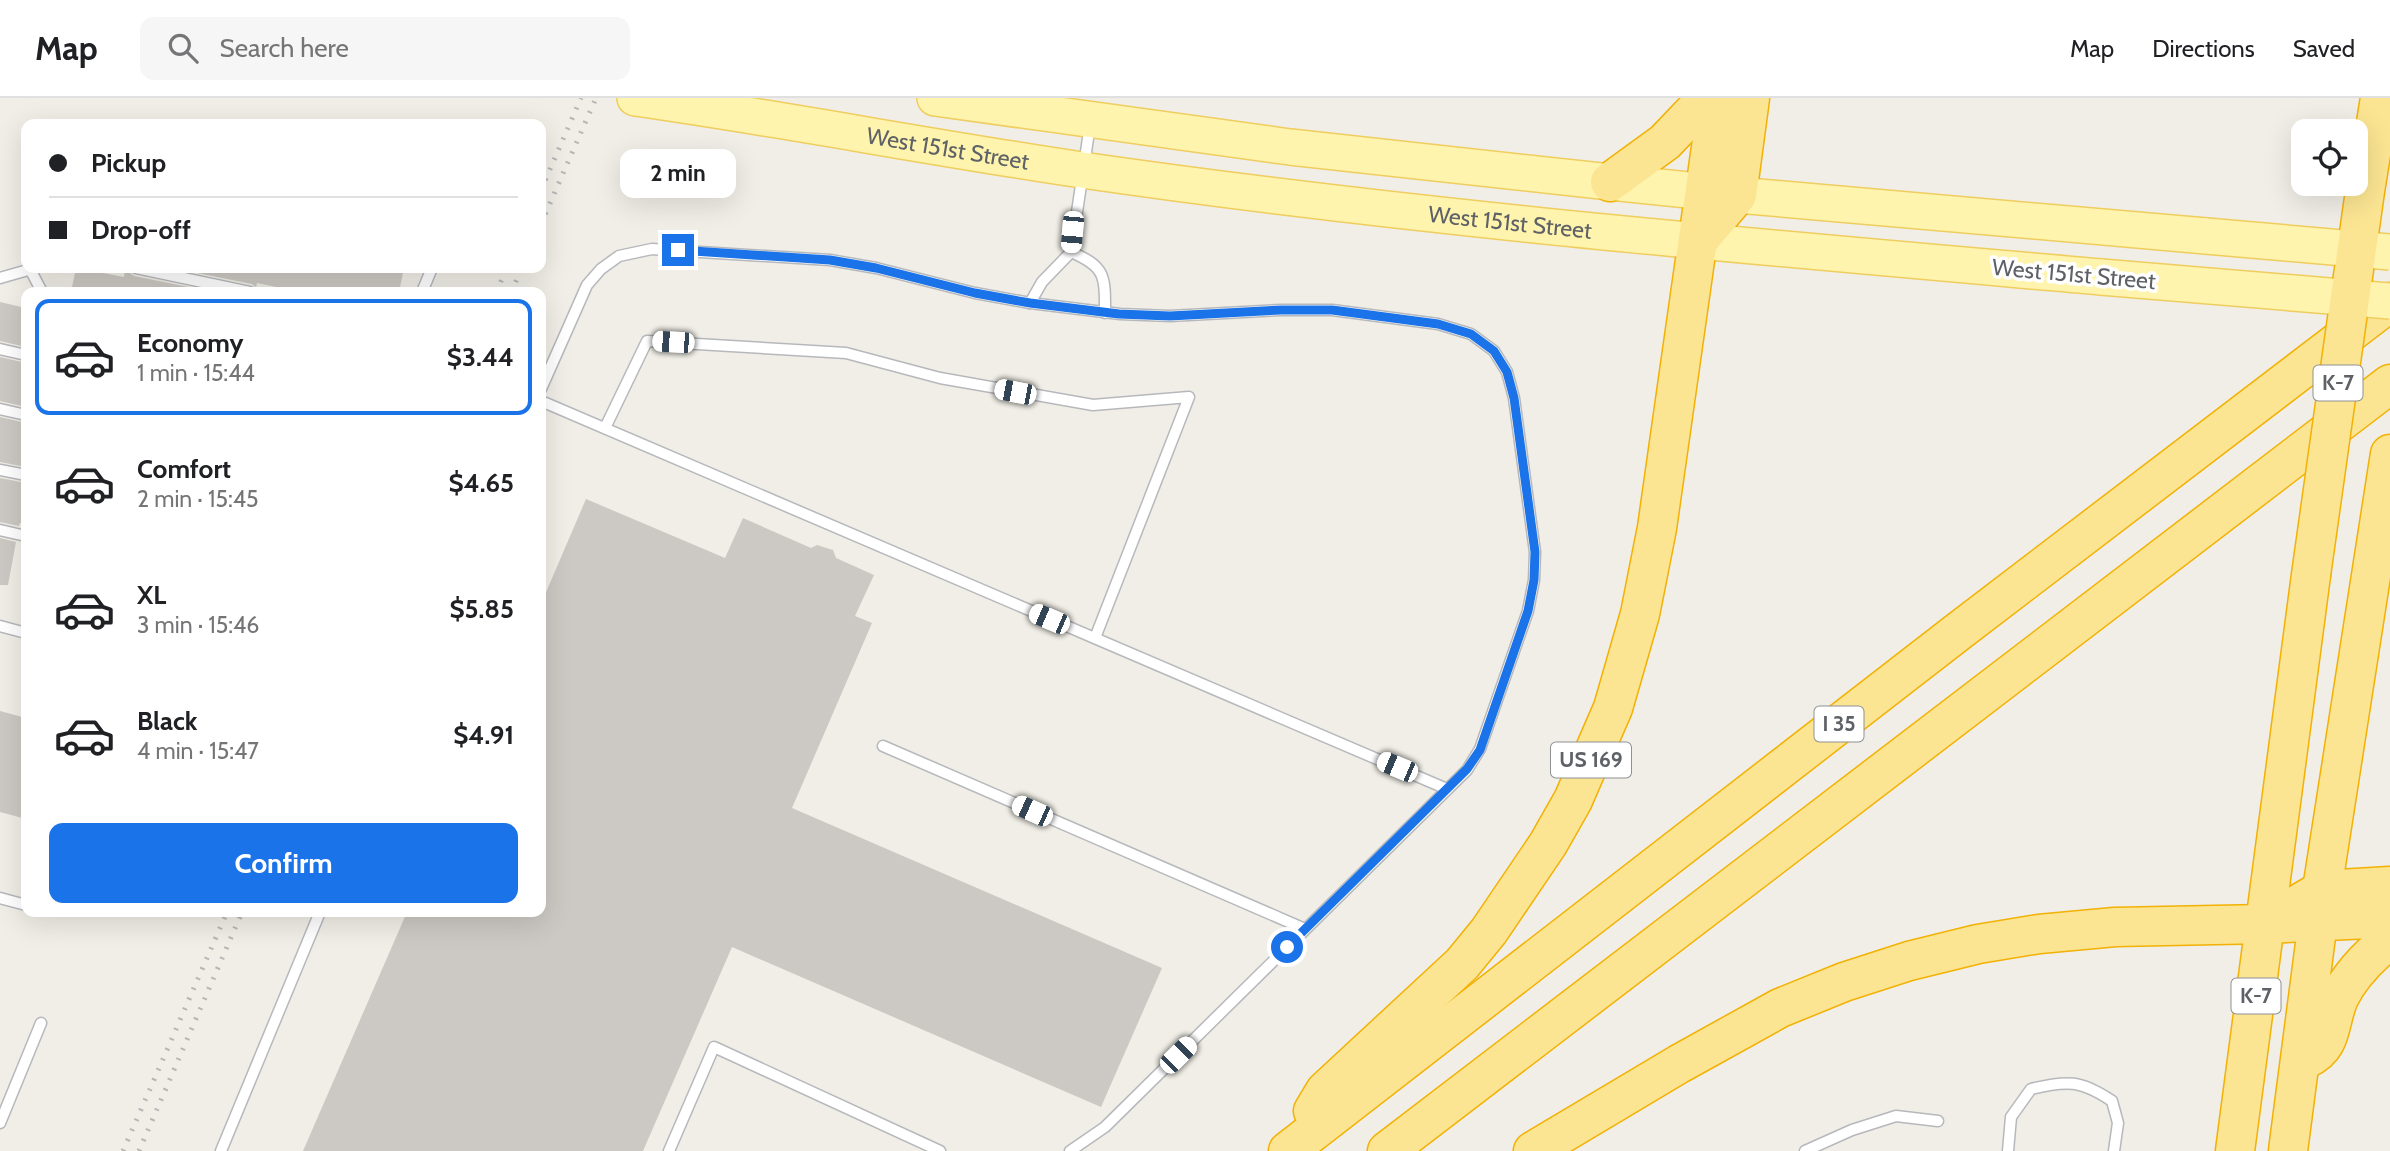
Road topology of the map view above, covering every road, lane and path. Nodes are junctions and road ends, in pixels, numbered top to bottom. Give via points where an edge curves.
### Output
1 (635, 98) edge
2 (935, 98) edge
3 (1707, 98) edge
4 (1718, 98) edge
5 (1750, 98) edge
6 (2380, 98) edge
7 (1091, 119) junction
8 (1081, 170) junction
9 (1610, 182) junction
10 (1721, 193) junction
11 (1698, 241) junction
12 (1071, 252) junction
13 (2390, 252) edge
14 (21, 272) edge
15 (160, 273) edge
16 (0, 278) edge
17 (226, 287) edge
18 (2390, 302) edge
19 (1030, 303) junction
20 (1105, 313) junction
21 (0, 349) edge
22 (21, 354) edge
23 (546, 378) edge
24 (2390, 384) edge
25 (546, 403) edge
26 (0, 409) edge
27 (21, 414) edge
28 (605, 428) junction
29 (2390, 454) edge
30 (0, 470) edge
31 (21, 474) edge
32 (0, 530) edge
33 (21, 535) edge
34 (0, 626) edge
35 (21, 632) edge
36 (1095, 638) junction
37 (883, 747) dead end
38 (1447, 789) junction
39 (2390, 886) edge
40 (0, 898) edge
41 (21, 904) edge
42 (2320, 906) junction
43 (318, 917) edge
44 (2390, 918) edge
45 (2265, 924) junction
46 (1305, 929) junction
47 (2390, 939) edge
48 (41, 1023) dead end
49 (2301, 1061) junction
50 (1938, 1121) dead end
51 (0, 1123) edge
52 (1289, 1150) edge
53 (221, 1151) edge
54 (669, 1151) edge
55 (940, 1151) edge
56 (1070, 1151) edge
57 (1387, 1151) edge
58 (1533, 1151) edge
59 (1805, 1151) edge
60 (2008, 1151) edge
61 (2114, 1151) edge
62 (2235, 1151) edge
63 (2288, 1151) edge

1 - 8 main road, West 151st Street
2 - 7 main road, West 151st Street
3 - 9 highway via 1665,142
4 - 10 highway
5 - 10 highway
6 - 45 highway, K-7, bridge
7 - 8 lane
7 - 9 main road, West 151st Street via 1290,147
8 - 11 main road, West 151st Street via 1388,209
8 - 12 lane
9 - 10 main road, West 151st Street
10 - 11 highway
10 - 13 main road, West 151st Street, bridge
11 - 18 main road, West 151st Street, bridge
11 - 52 highway, US 169 via 1657,528 1640,614 1595,753 1548,844 1489,931 1462,964 1325,1091
12 - 19 lane via 1042,282
12 - 20 lane via 1090,260 1105,280
14 - 16 lane
15 - 17 lane
18 - 52 highway, I 35
19 - 20 lane
19 - 23 lane via 830,260 652,249 619,256 587,285
20 - 38 lane via 1170,316 1332,310 1438,324 1471,334 1494,351 1507,372 1514,398 1535,552 1534,580 1528,611 1480,750
21 - 22 lane
24 - 57 highway
25 - 28 lane
26 - 27 lane
28 - 36 lane
28 - 36 lane via 648,341 846,354 940,378 1093,405 1189,397
29 - 42 highway
30 - 31 lane
32 - 33 lane
34 - 35 lane
36 - 38 lane
37 - 46 lane
38 - 46 lane
39 - 42 highway
40 - 41 lane
42 - 44 highway
42 - 45 highway
42 - 49 highway, K-7
43 - 53 lane
45 - 58 highway via 2115,927 2039,934 1909,961 1780,1008
45 - 62 highway, K-7
46 - 56 lane via 1105,1127
47 - 49 highway via 2358,968 2339,998 2326,1044
48 - 51 lane
49 - 63 highway, K-7
50 - 59 lane via 1896,1116
54 - 55 lane via 715,1046
60 - 61 lane via 2011,1117 2031,1089 2060,1082 2093,1088 2112,1101 2118,1123

